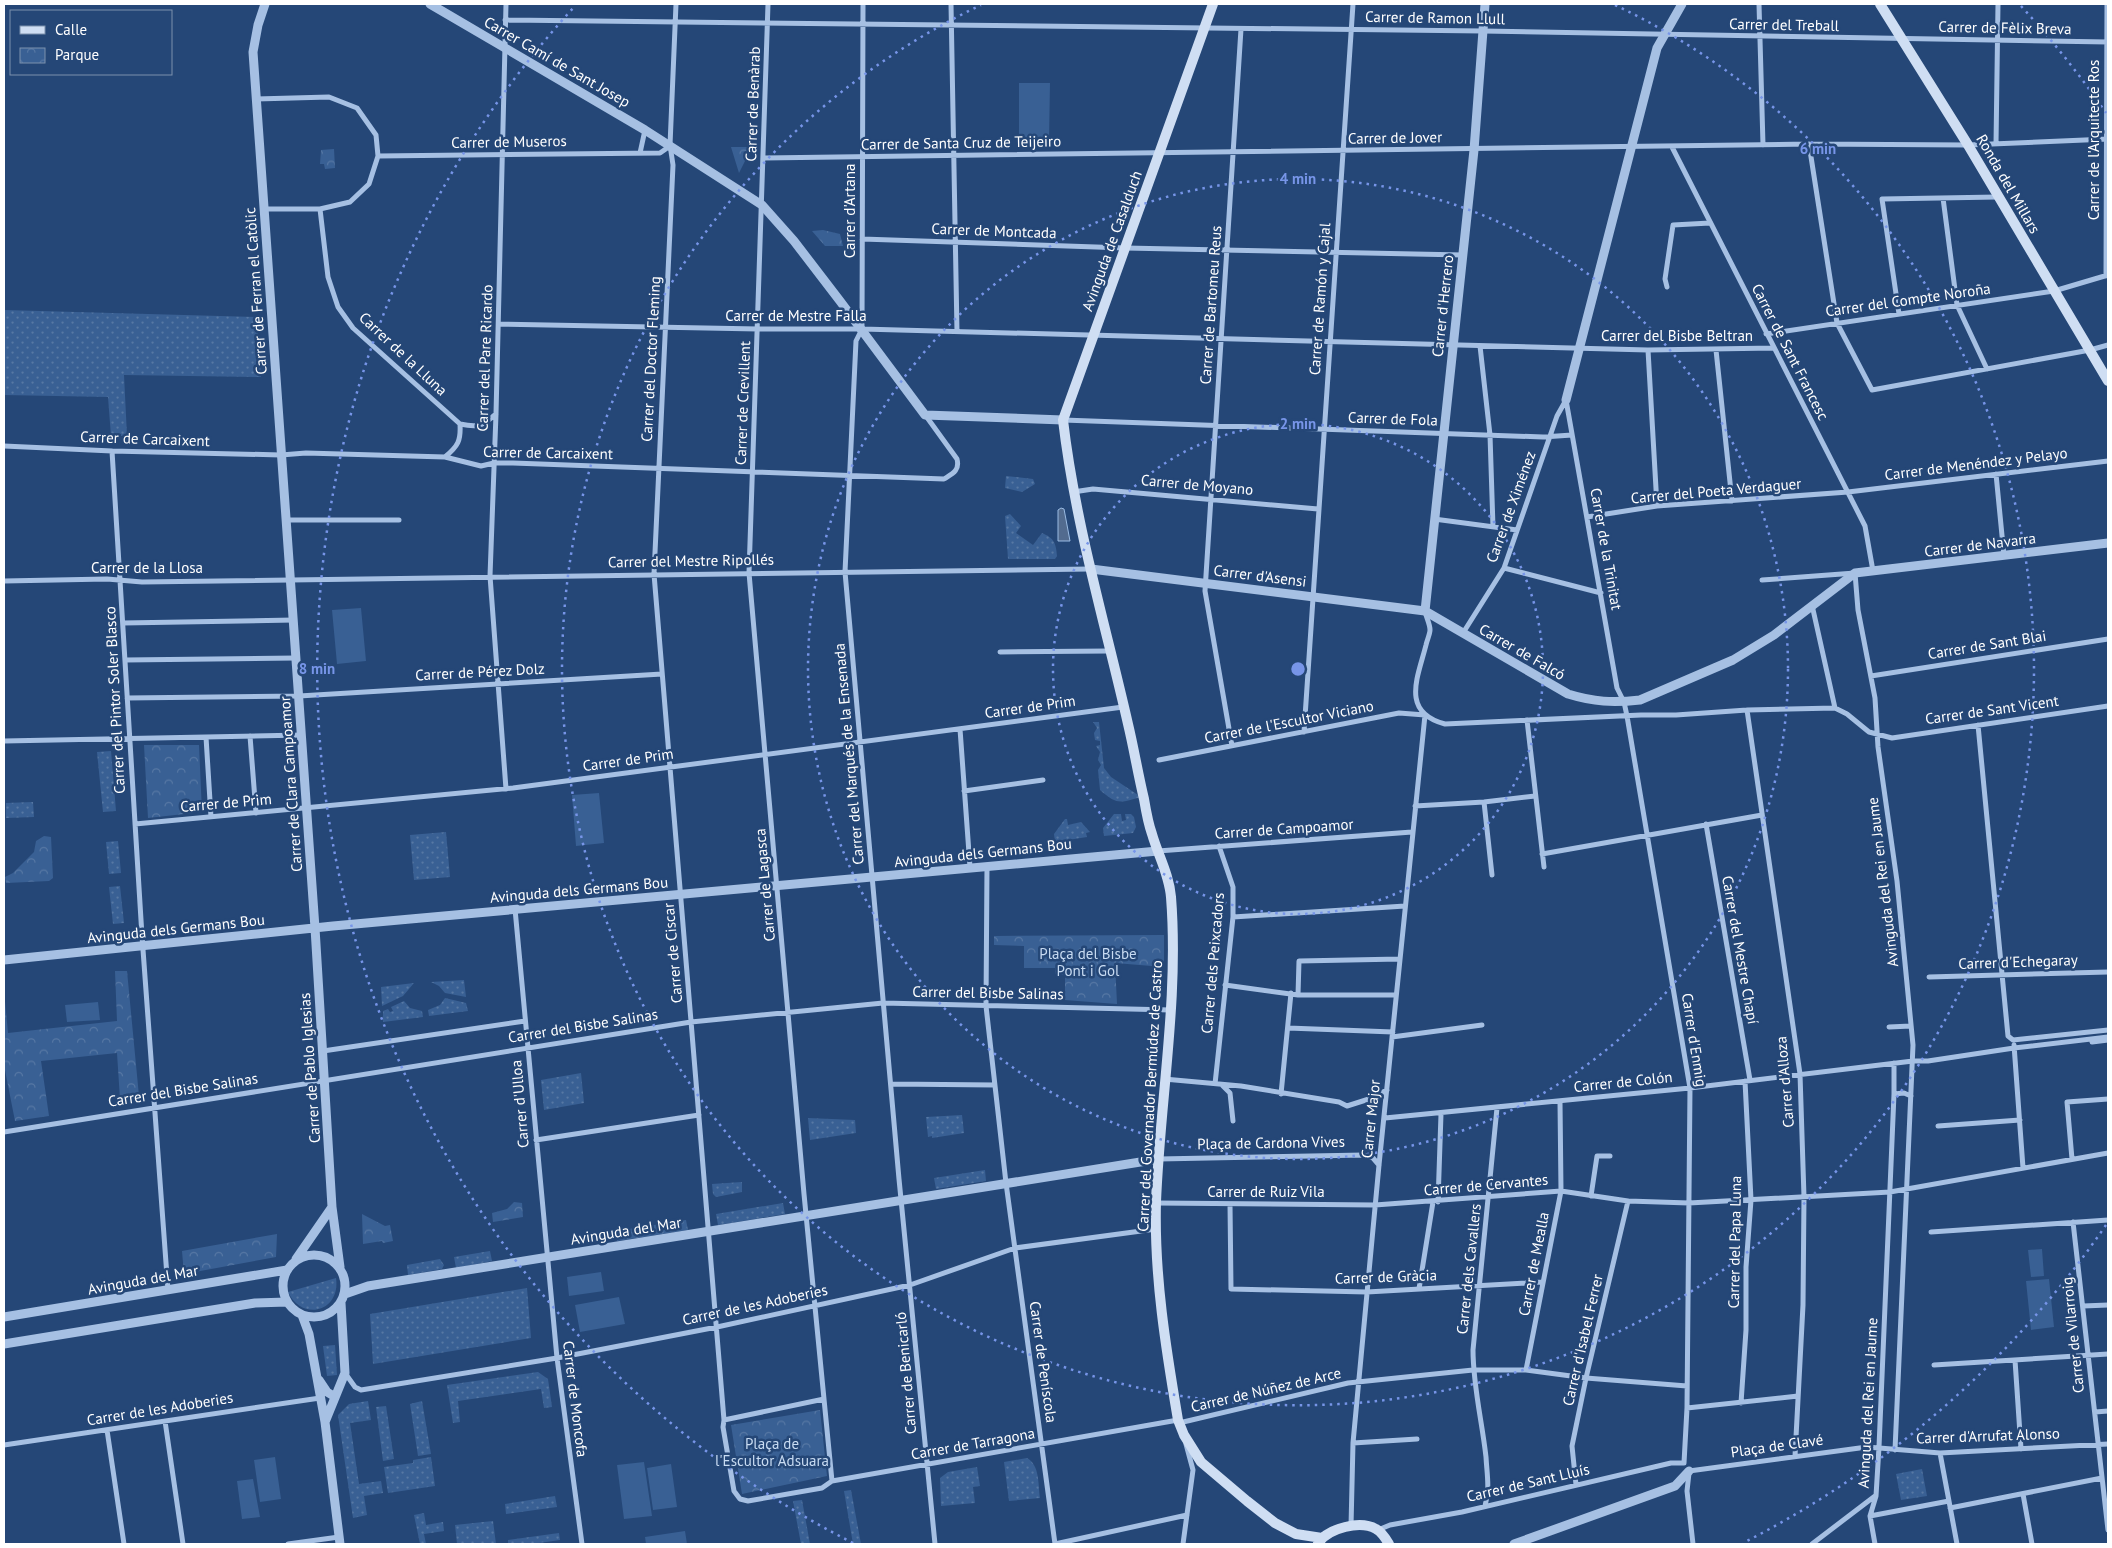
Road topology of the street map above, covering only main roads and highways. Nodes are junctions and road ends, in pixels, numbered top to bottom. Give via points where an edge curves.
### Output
1 (1213, 4) edge
2 (1880, 4) edge
3 (2108, 381) edge
4 (1109, 650) joint
5 (1320, 1541) edge
6 (1389, 1544) edge

1 - 4 main road, Avinguda de Casalduch via 1063,420 1073,492
2 - 3 main road, Ronda del Millars
4 - 5 main road, Carrer del Governador Bermúdez de Castro via 1152,835 1163,860 1171,894 1172,1010 1164,1079 1156,1229 1162,1321 1178,1422 1201,1462 1275,1523
5 - 6 main road via 1351,1526 1378,1530

